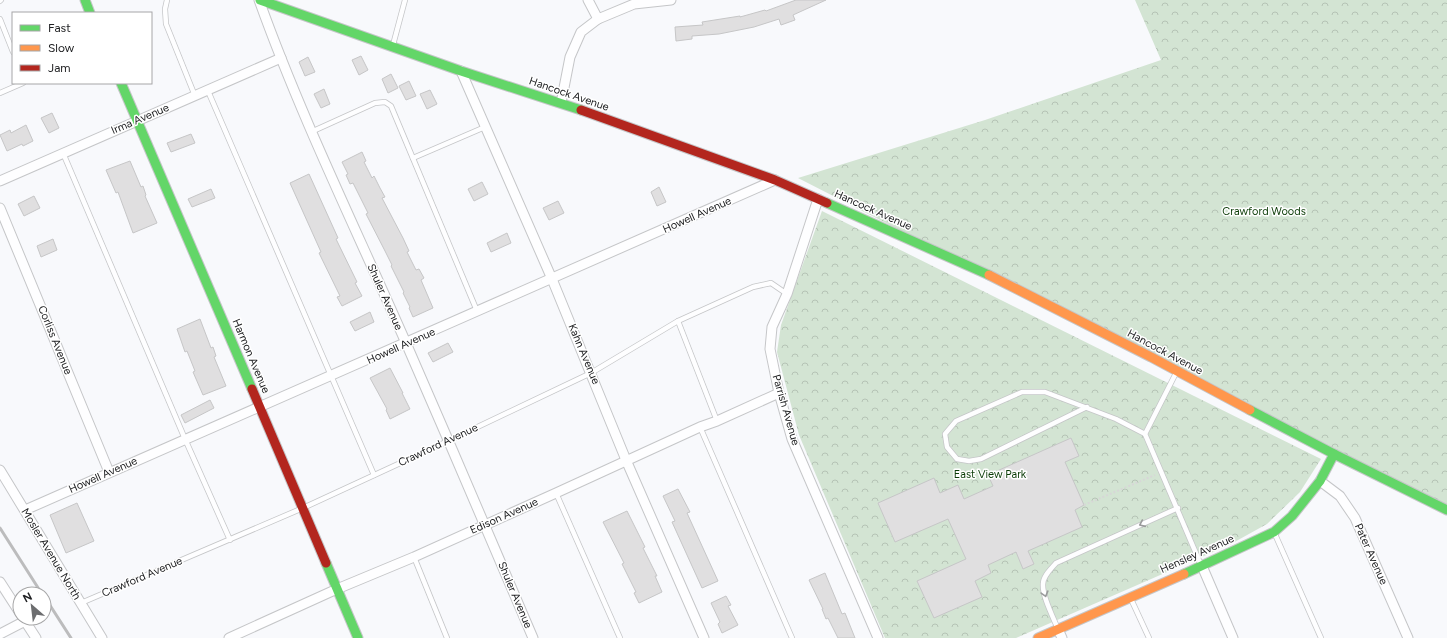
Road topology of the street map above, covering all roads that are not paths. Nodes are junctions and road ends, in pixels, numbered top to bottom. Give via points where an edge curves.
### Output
1 (84, 0) edge
2 (167, 0) edge
3 (259, 0) edge
4 (405, 0) edge
5 (588, 0) edge
6 (671, 0) edge
7 (90, 12) edge
8 (0, 19) edge
9 (598, 19) junction
10 (392, 47) junction
11 (12, 49) edge
12 (281, 58) junction
13 (461, 71) junction
14 (22, 84) edge
15 (121, 84) edge
16 (208, 90) junction
17 (0, 93) edge
18 (196, 96) junction
19 (561, 104) junction
20 (137, 120) junction
21 (485, 127) junction
22 (311, 132) junction
23 (63, 153) junction
24 (413, 158) junction
25 (776, 180) junction
26 (0, 181) edge
27 (818, 199) junction
28 (0, 208) edge
29 (552, 279) junction
30 (787, 294) junction
31 (477, 312) junction
32 (678, 321) junction
33 (406, 343) junction
34 (1177, 372) junction
35 (591, 373) junction
36 (332, 376) junction
37 (779, 393) junction
38 (1087, 407) junction
39 (260, 408) junction
40 (717, 421) junction
41 (700, 427) junction
42 (1145, 434) junction
43 (185, 439) junction
44 (448, 441) junction
45 (1334, 454) junction
46 (626, 460) junction
47 (0, 470) edge
48 (109, 472) junction
49 (374, 475) junction
50 (1320, 481) junction
51 (556, 493) junction
52 (303, 508) junction
53 (1178, 508) junction
54 (25, 510) junction
55 (1447, 510) edge
56 (485, 525) junction
57 (1274, 532) junction
58 (230, 540) junction
59 (414, 557) junction
60 (1202, 566) junction
61 (0, 582) edge
62 (337, 589) junction
63 (1130, 597) junction
64 (12, 601) edge
65 (81, 603) junction
66 (14, 626) edge
67 (28, 626) edge
68 (0, 634) edge
69 (1060, 634) edge
70 (36, 638) edge
71 (102, 638) edge
72 (229, 638) edge
73 (358, 638) edge
74 (447, 638) edge
75 (533, 638) edge
76 (620, 638) edge
77 (704, 638) edge
78 (792, 638) edge
79 (878, 638) edge
80 (1038, 638) edge
81 (1149, 638) edge
82 (1233, 638) edge
83 (1322, 638) edge
84 (1408, 638) edge

1 - 7 street
2 - 18 lane via 166,24
3 - 10 street, Hancock Avenue
3 - 12 street, Shuler Avenue
4 - 10 lane
5 - 9 street
6 - 9 street via 634,4
8 - 11 lane
9 - 19 street via 581,32 570,57
10 - 13 street, Hancock Avenue
12 - 16 street, Irma Avenue
12 - 22 street, Shuler Avenue
13 - 19 street, Hancock Avenue
13 - 21 street, Kahn Avenue
14 - 17 lane
15 - 20 street, Harmon Avenue
16 - 18 street, Irma Avenue
16 - 36 lane
18 - 20 street, Irma Avenue
19 - 25 street, Hancock Avenue
20 - 23 street, Irma Avenue
20 - 39 street, Harmon Avenue
21 - 24 lane
21 - 29 street, Kahn Avenue
22 - 24 lane via 375,103 385,102 391,106
22 - 33 street, Shuler Avenue
23 - 26 street, Irma Avenue
23 - 43 lane
24 - 31 lane
25 - 27 street, Hancock Avenue
25 - 29 street, Howell Avenue
27 - 30 street, Parrish Avenue
27 - 34 street, Hancock Avenue via 1005,282
28 - 48 street, Corliss Avenue
29 - 31 street, Howell Avenue
29 - 35 street, Kahn Avenue
30 - 32 lane, Crawford Avenue via 771,283 753,287
30 - 37 street, Parrish Avenue via 772,327 770,349
31 - 33 street, Howell Avenue
32 - 35 lane, Crawford Avenue
32 - 40 lane
33 - 36 street, Howell Avenue
33 - 44 street, Shuler Avenue
34 - 42 lane
34 - 45 street, Hancock Avenue
35 - 44 lane, Crawford Avenue
35 - 46 street, Kahn Avenue
36 - 39 street, Howell Avenue
36 - 49 lane
37 - 40 street, Edison Avenue
37 - 79 street, Parrish Avenue via 792,439
38 - 38 lane via 1045,392 1022,392 956,421 945,434 947,447 957,459 981,459
38 - 42 lane via 1116,418
39 - 43 street, Howell Avenue
39 - 52 street, Harmon Avenue
40 - 41 street, Edison Avenue
41 - 46 street, Edison Avenue
41 - 78 lane
42 - 53 lane
43 - 48 street, Howell Avenue
43 - 58 lane
44 - 49 lane, Crawford Avenue
44 - 56 street, Shuler Avenue
45 - 50 street, Hensley Avenue
45 - 55 street, Hancock Avenue
46 - 51 street, Edison Avenue
46 - 77 street, Kahn Avenue
47 - 54 street, Mosler Avenue North
48 - 54 street, Howell Avenue
49 - 52 lane, Crawford Avenue
50 - 57 street, Hensley Avenue via 1292,516
50 - 84 street, Pater Avenue via 1340,496 1355,518
51 - 56 street, Edison Avenue
51 - 76 lane
52 - 58 lane, Crawford Avenue
52 - 62 street, Harmon Avenue
53 - 60 lane
53 -> 69 lane via 1056,563 1043,583
54 - 65 street, Mosler Avenue North
56 - 59 street, Edison Avenue
56 - 75 street, Shuler Avenue
57 - 60 street, Hensley Avenue
57 - 83 lane
58 - 65 lane, Crawford Avenue
59 - 62 street, Edison Avenue
59 - 74 lane
60 - 63 street, Hensley Avenue
60 - 82 street
61 - 64 street
62 - 72 street, Edison Avenue
62 - 73 street, Harmon Avenue
63 - 69 street, Hensley Avenue
63 - 81 lane
65 - 71 street, Mosler Avenue North
66 - 68 street
67 - 70 street
69 - 80 street, Hensley Avenue

